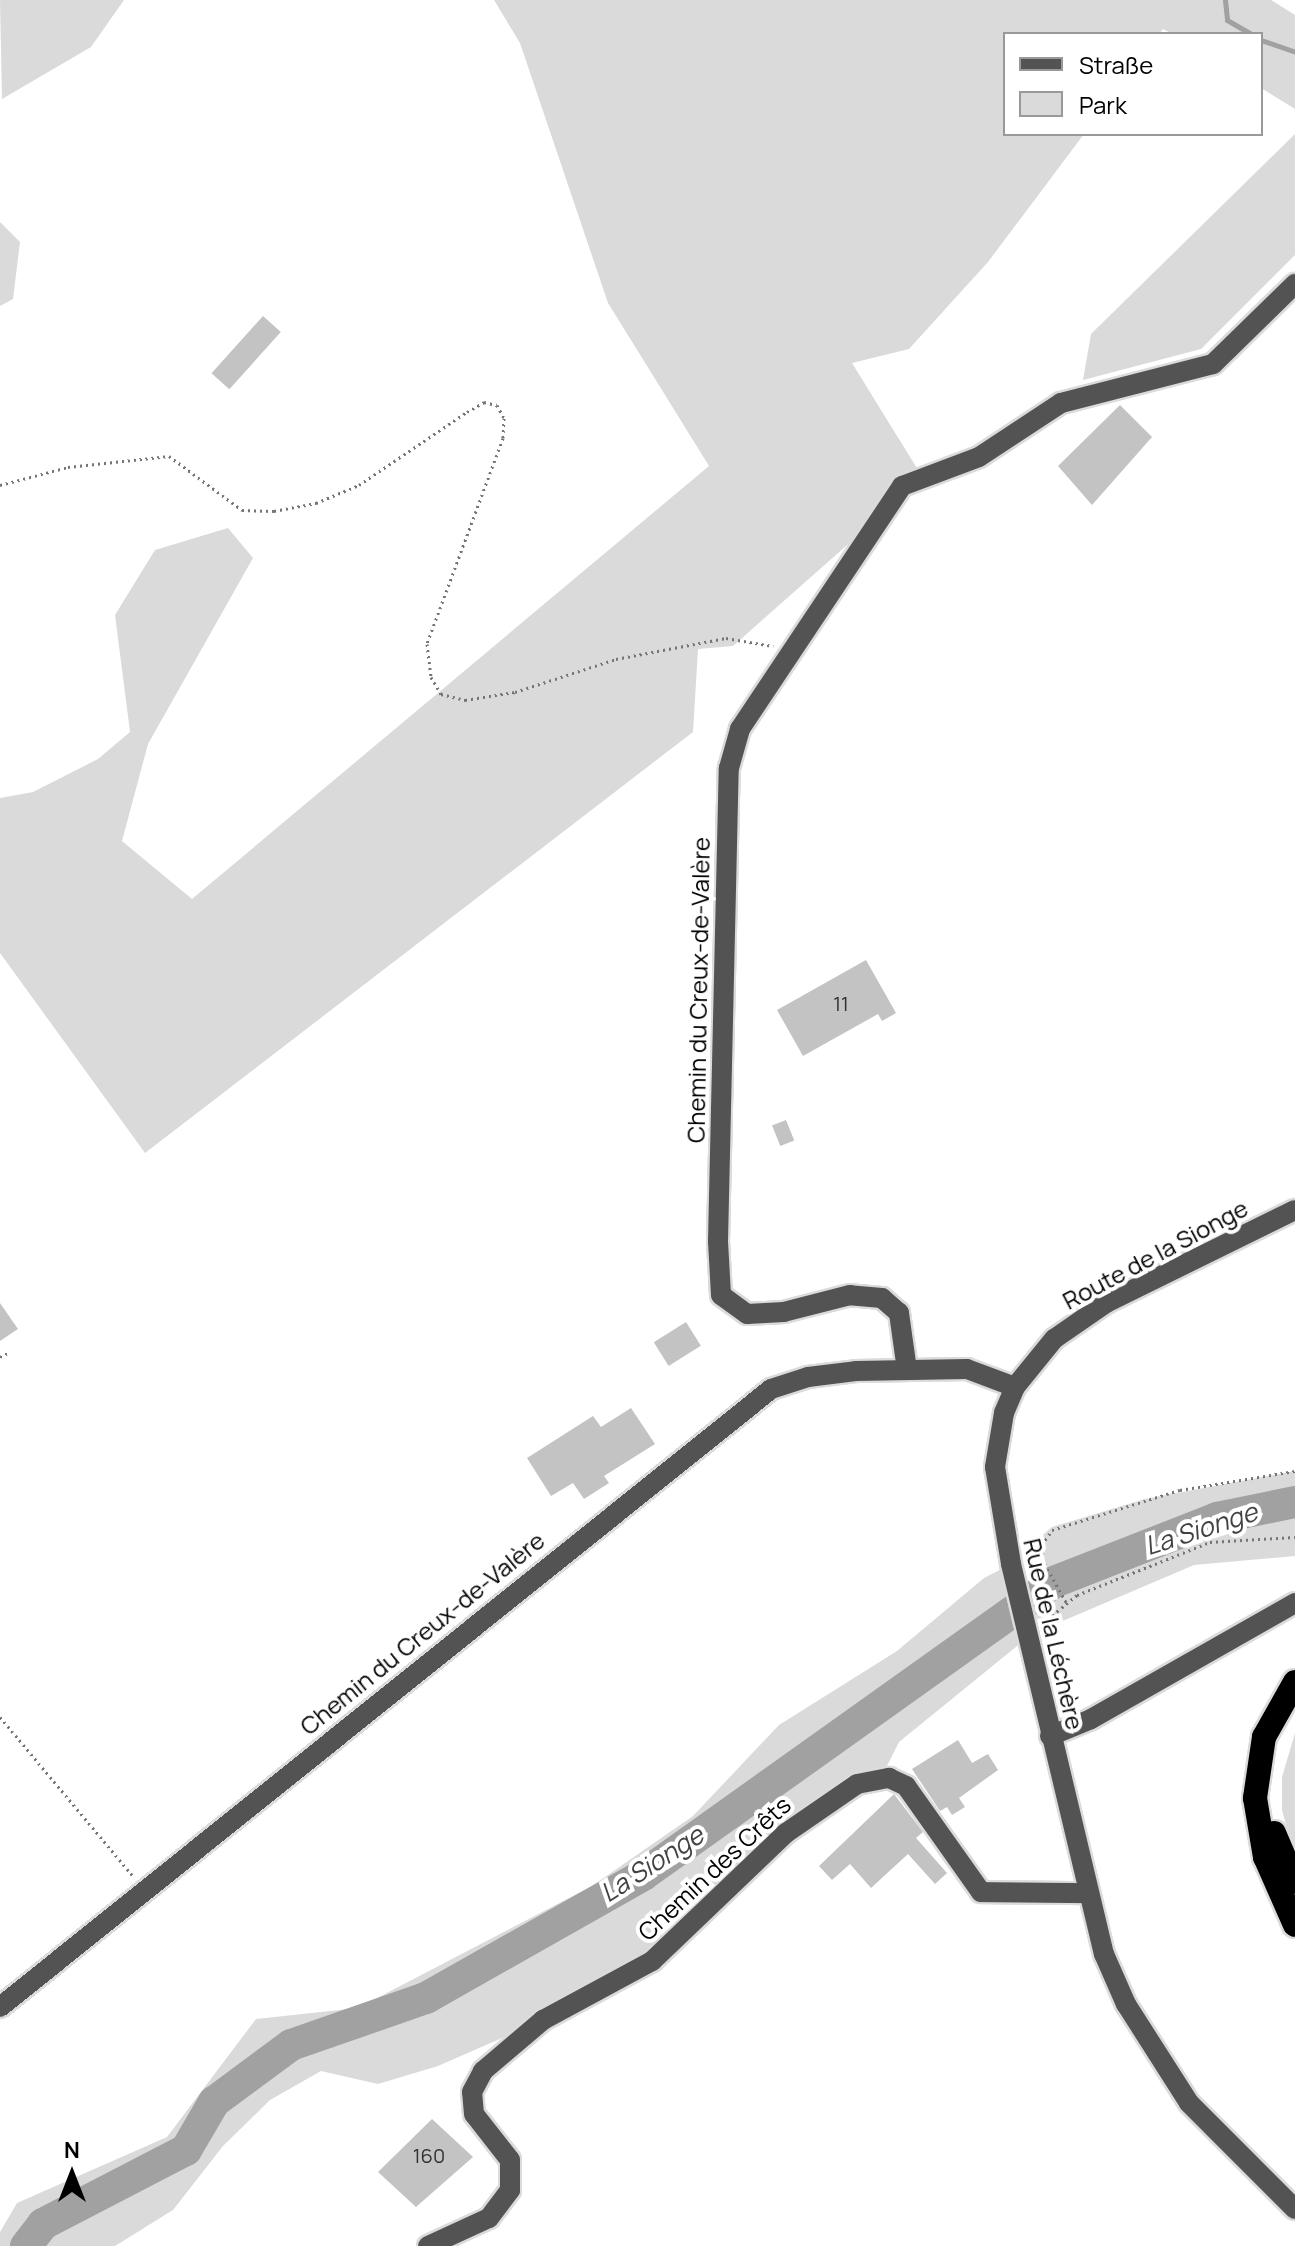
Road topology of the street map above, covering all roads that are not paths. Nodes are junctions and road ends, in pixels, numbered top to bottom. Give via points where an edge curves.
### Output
1 (1295, 284) edge
2 (1295, 1210) edge
3 (907, 1370) junction
4 (1015, 1387) junction
5 (1295, 1603) edge
6 (1295, 1682) edge
7 (1295, 1709) edge
8 (1050, 1736) junction
9 (1295, 1882) edge
10 (1085, 1893) junction
11 (1295, 1925) edge
12 (0, 2007) edge
13 (1295, 2209) edge
14 (428, 2246) edge

1 - 3 street, Chemin du Creux-de-Valère via 1213,364 1061,403 979,457 902,486 740,729 729,768 721,1295 747,1314 784,1312 850,1295 882,1298 899,1313
2 - 4 street, Route de la Sionge via 1097,1309 1054,1339
3 - 4 street, Chemin du Creux-de-Valère via 967,1369
3 - 12 street, Chemin du Creux-de-Valère via 808,1377 771,1389
4 - 8 street, Rue de la Léchère via 1004,1413 995,1467
5 - 8 street via 1091,1719
6 - 11 highway via 1264,1737 1255,1798 1265,1857
7 - 9 highway via 1279,1742 1270,1792 1278,1848
8 - 10 street, Rue de la Léchère
10 - 13 street, Rue de la Léchère via 1104,1954 1153,2050 1200,2115
10 - 14 street, Chemin des Crêts via 981,1892 906,1786 875,1779 839,1794 786,1833 652,1961 543,2020 494,2060 476,2081 472,2107 510,2160 507,2198 489,2218

